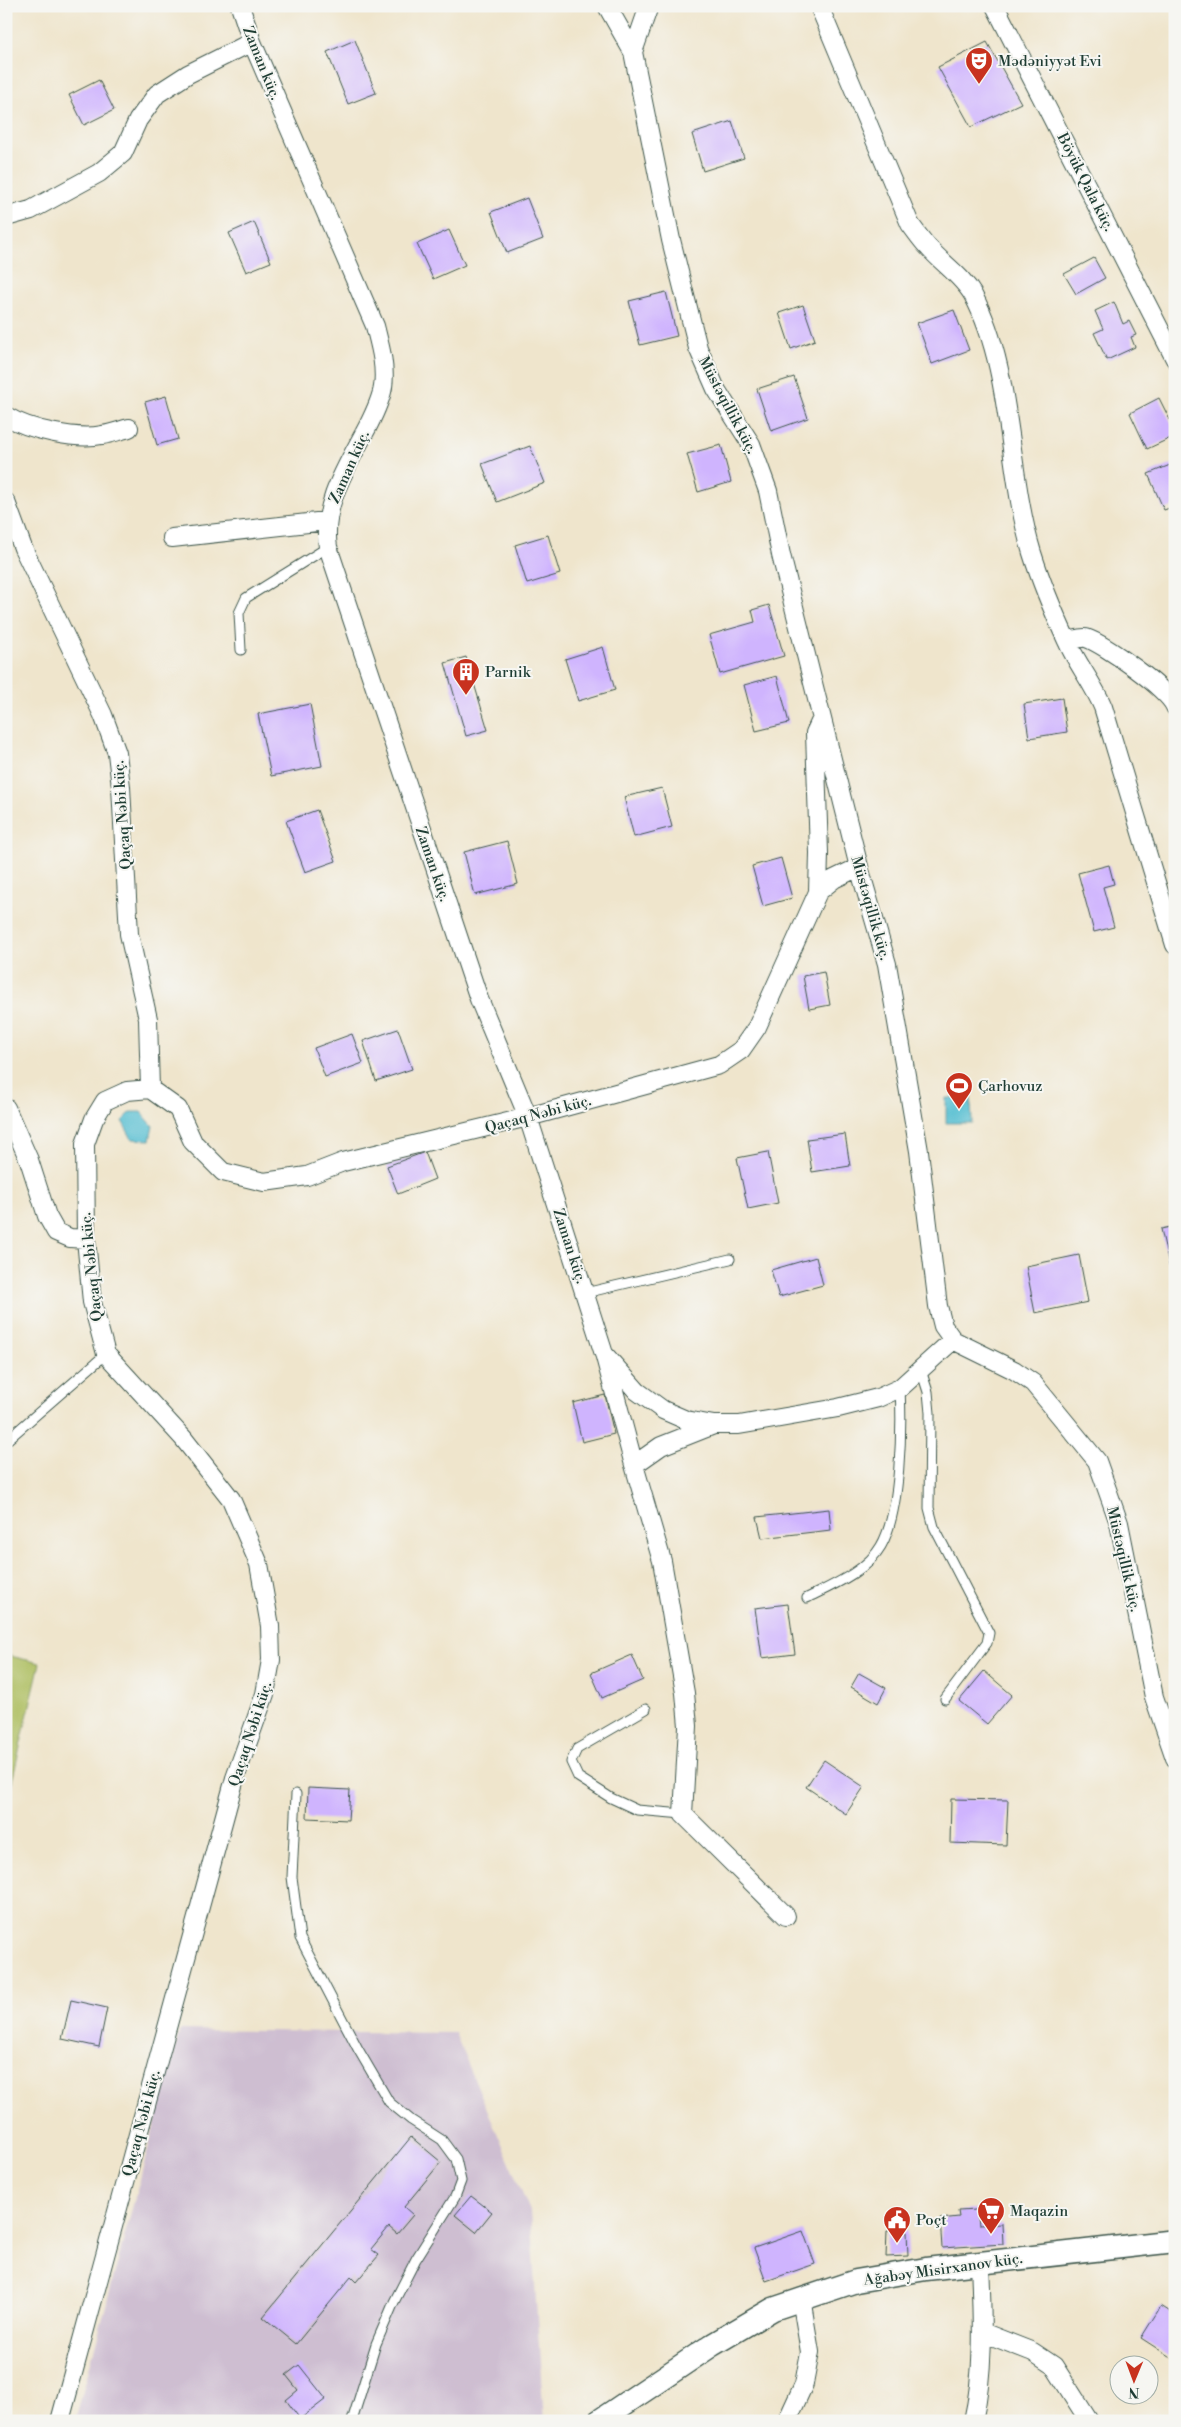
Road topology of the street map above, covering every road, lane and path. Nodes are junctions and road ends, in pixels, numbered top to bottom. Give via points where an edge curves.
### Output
1 (240, 6) edge
2 (607, 6) edge
3 (649, 6) edge
4 (819, 6) edge
5 (995, 6) edge
6 (252, 42) junction
7 (633, 52) junction
8 (6, 217) edge
9 (1175, 359) edge
10 (6, 416) edge
11 (129, 428) dead end
12 (6, 502) edge
13 (326, 521) junction
14 (172, 538) dead end
15 (328, 547) junction
16 (1067, 642) junction
17 (241, 650) dead end
18 (1175, 707) edge
19 (822, 718) junction
20 (859, 867) junction
21 (818, 892) junction
22 (1175, 945) edge
23 (150, 1088) junction
24 (6, 1108) edge
25 (528, 1117) junction
26 (86, 1239) junction
27 (730, 1259) dead end
28 (585, 1293) junction
29 (953, 1340) junction
30 (106, 1354) junction
31 (604, 1354) junction
32 (921, 1370) junction
33 (900, 1388) junction
34 (714, 1425) junction
35 (6, 1441) edge
36 (634, 1465) junction
37 (807, 1598) dead end
38 (945, 1699) dead end
39 (646, 1709) dead end
40 (1175, 1758) edge
41 (296, 1794) dead end
42 (683, 1814) junction
43 (786, 1916) dead end
44 (1175, 2241) edge
45 (980, 2262) junction
46 (801, 2298) junction
47 (982, 2332) junction
48 (60, 2421) edge
49 (352, 2421) edge
50 (599, 2421) edge
51 (788, 2421) edge
52 (972, 2421) edge
53 (1089, 2421) edge

1 - 6 street, Zaman küç.
2 - 7 street
3 - 7 street
4 - 16 street via 910,224 967,287 984,318 1002,381 1014,468 1032,552
5 - 9 street, Böyük Qala küç.
6 - 8 street via 188,74 158,94 138,120 124,153 99,174 31,210
6 - 13 street, Zaman küç. via 375,326 384,368 383,388 374,412 337,487
7 - 19 street, Müstəqillik küç. via 671,240 698,348 716,389 751,444 768,491
10 - 11 street via 37,428 66,434 101,436
12 - 23 street, Qaçaq Nəbi küç. via 24,548 103,715 117,753 129,934 148,1019
13 - 14 street
13 - 15 street, Zaman küç.
15 - 17 lane via 246,598 238,613
15 - 25 street, Zaman küç. via 473,982
16 - 18 street via 1084,638 1101,646 1161,688
16 - 22 street via 1096,689 1103,707
19 - 20 street, Müstəqillik küç.
19 - 21 street via 815,733
20 - 21 street, Qaçaq Nəbi küç. via 834,879
20 - 29 street, Müstəqillik küç. via 887,964 919,1151 938,1306 943,1326
21 - 25 street, Qaçaq Nəbi küç. via 757,1027 741,1050 719,1065
23 - 25 street, Qaçaq Nəbi küç. via 178,1109 193,1142 222,1172 264,1182 307,1176 343,1162
23 - 26 street, Qaçaq Nəbi küç. via 127,1091 105,1101 94,1119 86,1144
24 - 26 street via 56,1232 70,1238
25 - 28 street, Zaman küç.
26 - 30 street, Qaçaq Nəbi küç. via 92,1302
27 - 28 lane
28 - 31 street, Zaman küç.
29 - 32 street, Zaman küç.
29 - 40 street, Müstəqillik küç. via 1014,1370 1032,1383 1096,1461 1119,1523 1154,1697
30 - 35 lane
30 - 48 street, Qaçaq Nəbi küç. via 183,1438 231,1499 259,1564 270,1626 272,1660 265,1694 234,1778
31 - 34 street, Zaman küç. via 637,1391 663,1410 686,1420
31 - 36 street
32 - 33 street, Zaman küç.
32 - 38 lane via 930,1413 928,1508 934,1527 989,1633 987,1643
33 - 34 street, Zaman küç. via 878,1398 838,1408 739,1425
33 - 37 lane via 900,1457 890,1520 881,1546 866,1564
34 - 36 street via 661,1446
36 - 42 street via 662,1560 685,1693 688,1726
39 - 42 lane via 577,1749 571,1762 578,1777 611,1798 637,1810
41 - 49 lane via 292,1877 300,1938 389,2102 442,2140 456,2159 462,2180 394,2302 376,2344
42 - 43 street
44 - 45 street, Ağabəy Misirxanov küç.
45 - 46 street, Ağabəy Misirxanov küç. via 856,2281
45 - 47 street
46 - 50 street, Ağabəy Misirxanov küç. via 773,2308 742,2325
46 - 51 street via 810,2352 804,2384
47 - 52 street via 980,2375
47 - 53 street via 1032,2352 1054,2366

